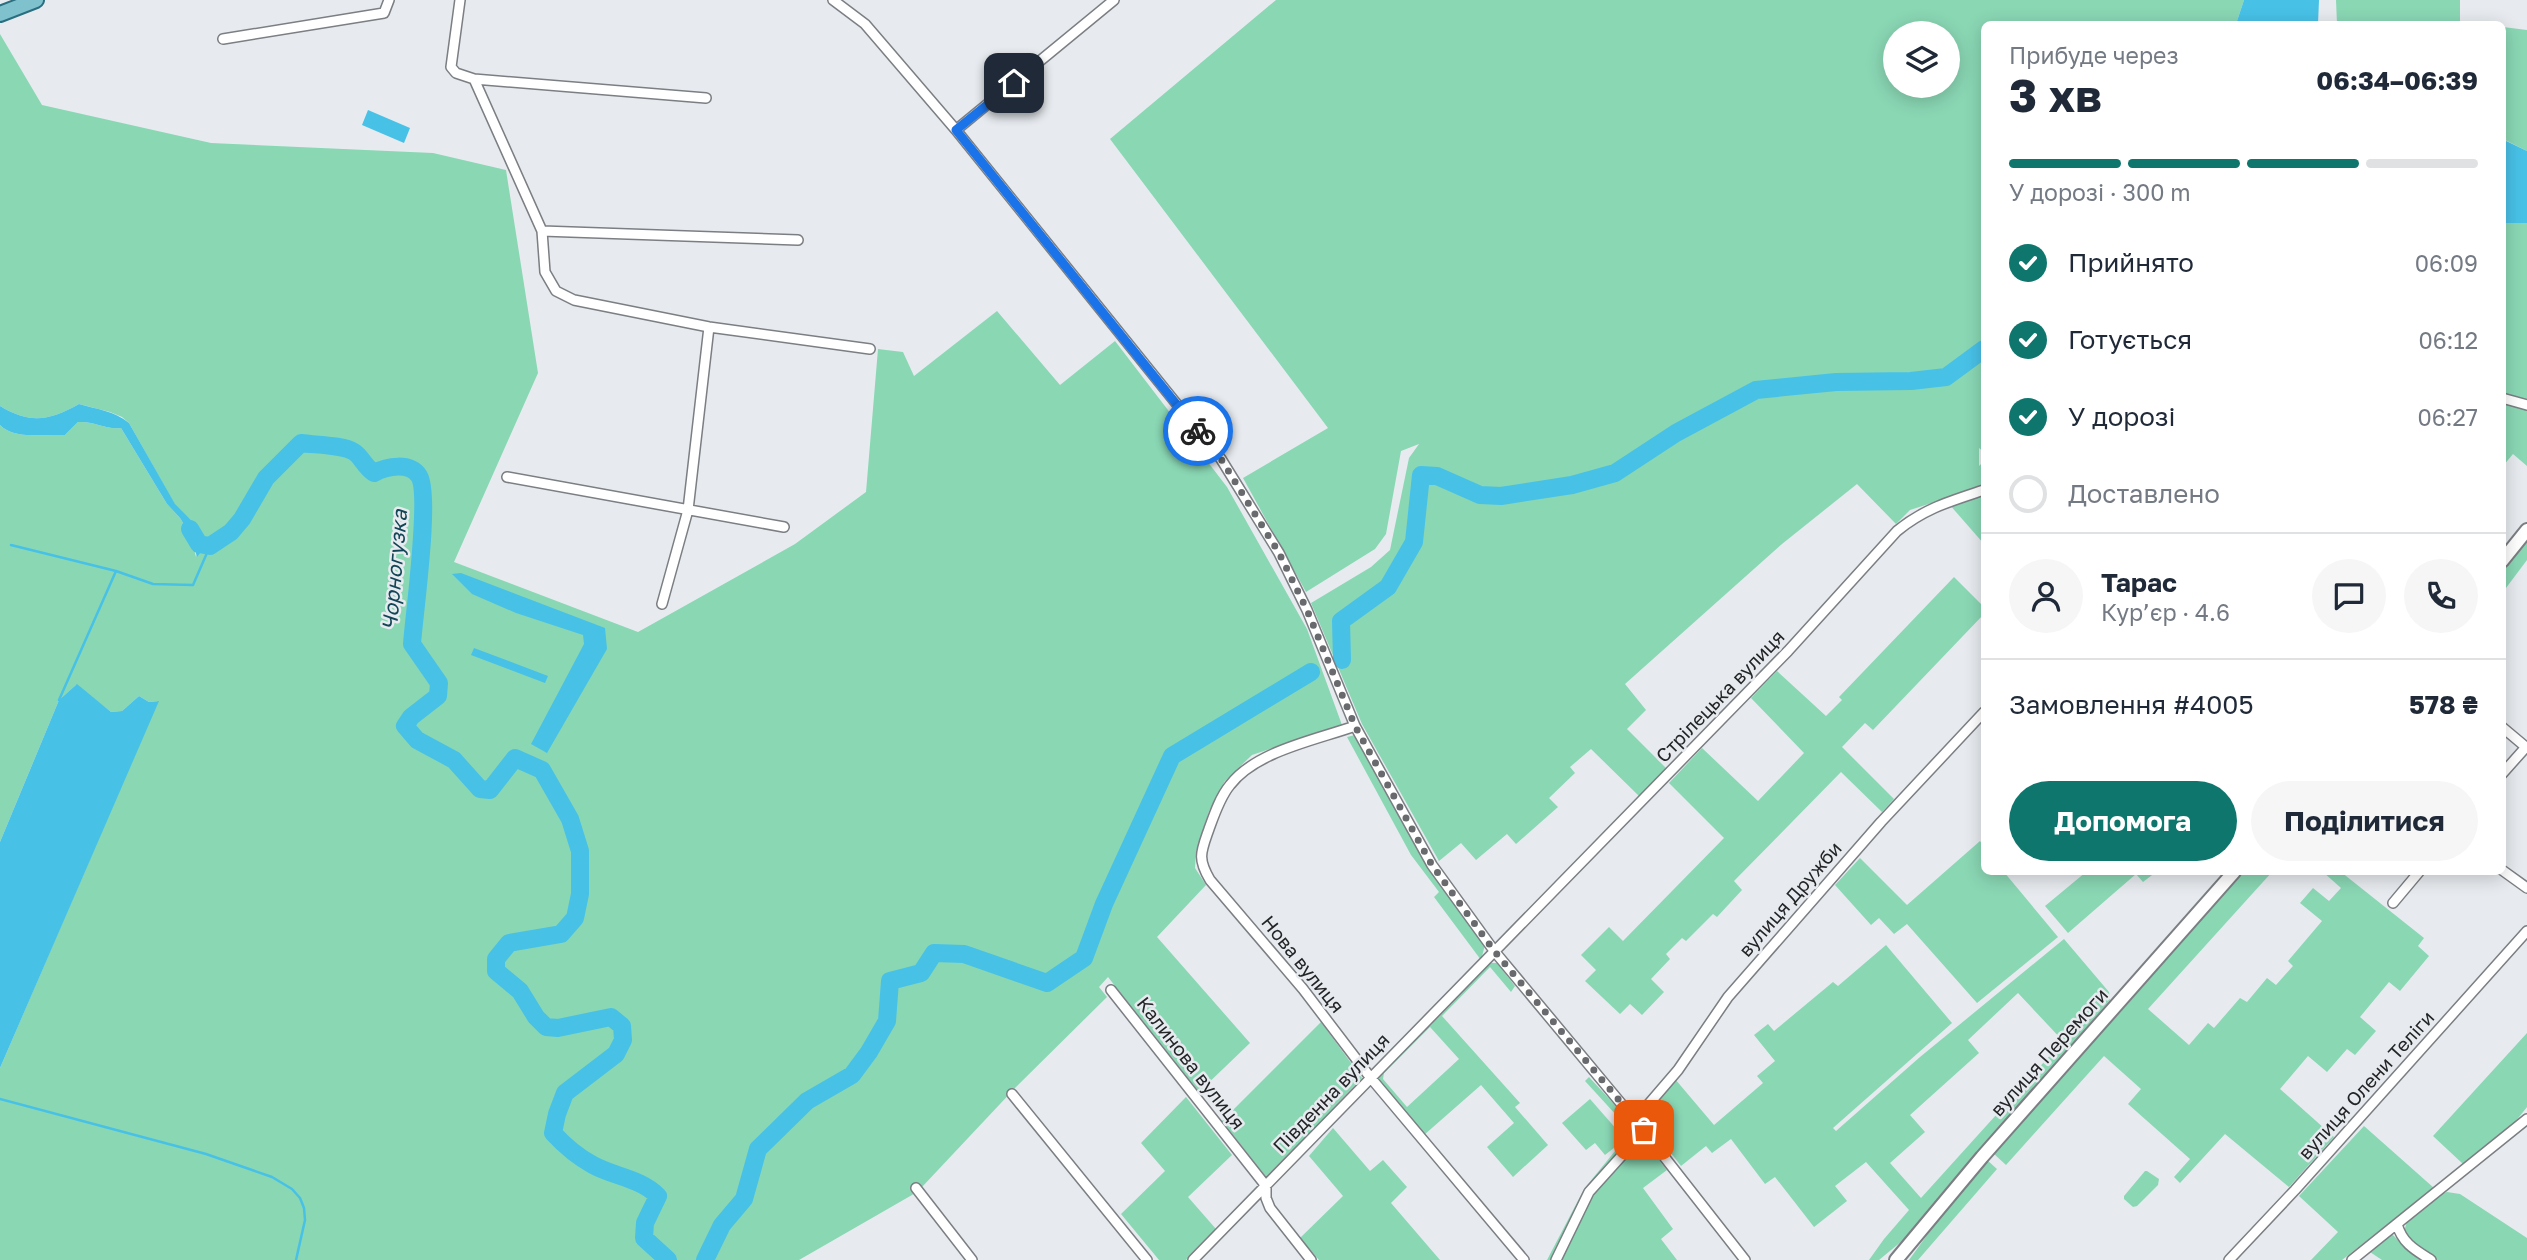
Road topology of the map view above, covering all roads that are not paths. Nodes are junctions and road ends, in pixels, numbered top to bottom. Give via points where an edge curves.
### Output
1 (36, 0) edge
2 (389, 0) edge
3 (460, 0) edge
4 (834, 0) edge
5 (1110, 1) edge
6 (0, 14) edge
7 (223, 39) dead end
8 (474, 79) junction
9 (706, 98) dead end
10 (956, 130) junction
11 (541, 231) junction
12 (799, 240) dead end
13 (709, 327) junction
14 (870, 349) dead end
15 (2506, 399) edge
16 (2527, 405) edge
17 (507, 477) dead end
18 (1981, 491) edge
19 (688, 510) junction
20 (784, 527) dead end
21 (2527, 530) edge
22 (2506, 556) edge
23 (662, 604) dead end
24 (1981, 715) edge
25 (1355, 726) junction
26 (2506, 730) edge
27 (2527, 747) edge
28 (2506, 770) edge
29 (2506, 873) edge
30 (2231, 875) edge
31 (2416, 875) edge
32 (2527, 888) edge
33 (2393, 903) dead end
34 (2527, 931) edge
35 (1495, 952) junction
36 (1111, 990) dead end
37 (1370, 1077) junction
38 (1012, 1094) dead end
39 (2527, 1119) edge
40 (1635, 1120) junction
41 (1644, 1130) junction
42 (1266, 1186) junction
43 (916, 1188) dead end
44 (2398, 1224) junction
45 (972, 1260) edge
46 (1147, 1260) edge
47 (1193, 1260) edge
48 (1311, 1260) edge
49 (1524, 1260) edge
50 (1556, 1260) edge
51 (1745, 1260) edge
52 (1896, 1260) edge
53 (2229, 1260) edge
54 (2352, 1260) edge
55 (2431, 1260) edge

1 - 6 main road
2 - 7 street via 384,13
3 - 8 street via 451,67
4 - 10 street via 865,24
5 - 10 street
8 - 9 street
8 - 11 street
10 - 25 street via 1221,459 1279,553
11 - 12 street
11 - 13 street via 544,272 556,291 574,300
13 - 14 street
13 - 19 street
15 - 16 street
17 - 19 street
18 - 35 street, Стрілецька вулиця via 1917,515 1898,531 1788,652
19 - 20 street
19 - 23 street
21 - 22 main road
24 - 40 street, вулиця Дружби via 1728,997 1678,1070
25 - 35 street via 1432,865
25 - 37 street, Нова вулиця via 1255,761 1229,785 1208,832 1200,864
26 - 27 street
27 - 28 street
29 - 32 street
30 - 52 main road, вулиця Перемоги
31 - 33 street
34 - 53 street, вулиця Олени Теліги
35 - 37 street, Південна вулиця
35 - 40 street
36 - 42 street, Калинова вулиця
37 - 42 street, Південна вулиця
37 - 49 street, Нова вулиця
38 - 46 street
39 - 44 street
40 - 41 street
41 - 50 street via 1589,1192
41 - 51 street
42 - 47 street, Південна вулиця
42 - 48 street, Калинова вулиця via 1270,1208
43 - 45 street
44 - 54 street
44 - 55 street via 2406,1243

